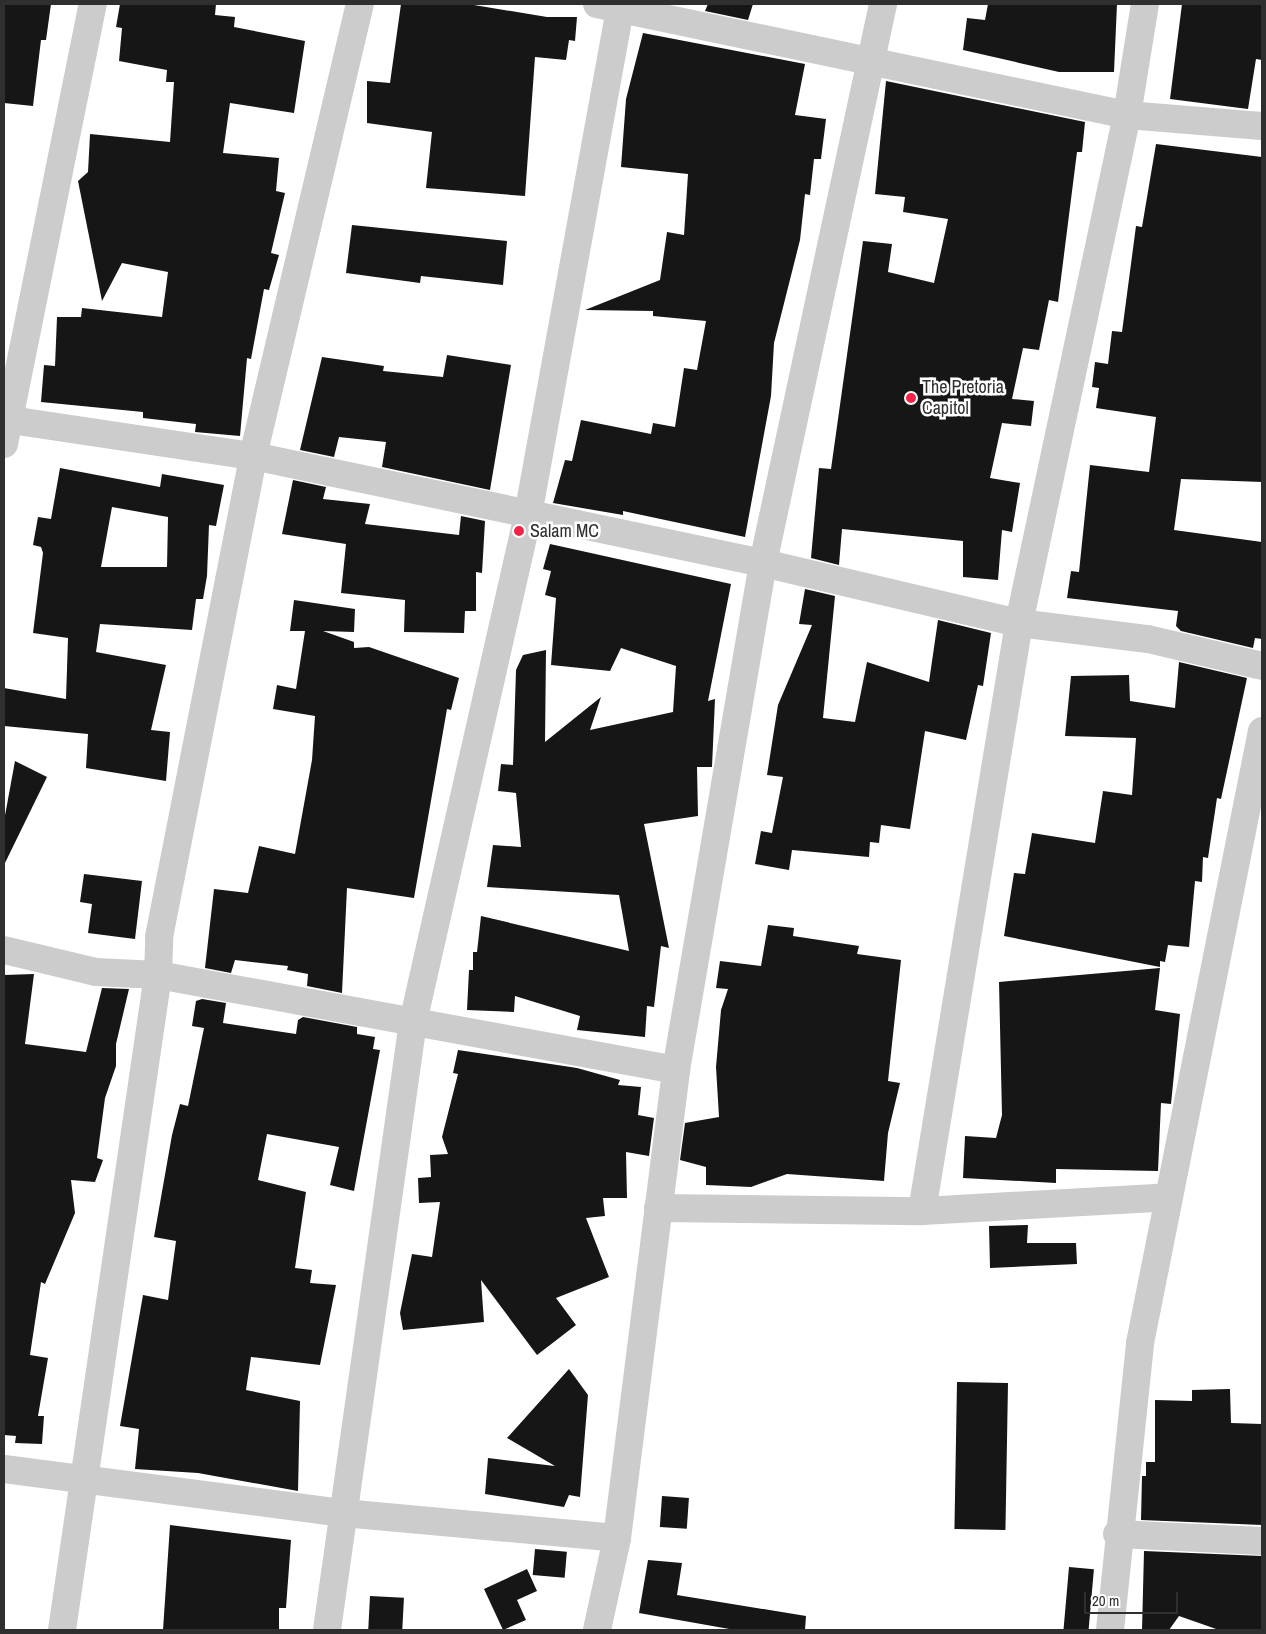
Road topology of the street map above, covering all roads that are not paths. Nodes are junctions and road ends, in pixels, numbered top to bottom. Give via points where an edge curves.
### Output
1 (93, 4) edge
2 (360, 4) edge
3 (884, 4) edge
4 (1146, 4) edge
5 (612, 5) edge
6 (873, 62) junction
7 (1127, 115) junction
8 (1262, 126) edge
9 (6, 427) edge
10 (254, 456) junction
11 (528, 515) junction
12 (762, 563) junction
13 (1019, 623) junction
14 (1262, 666) edge
15 (1262, 731) edge
16 (4, 950) edge
17 (158, 975) junction
18 (413, 1022) junction
19 (676, 1070) junction
20 (1169, 1197) junction
21 (658, 1208) junction
22 (922, 1211) junction
23 (4, 1469) edge
24 (84, 1477) junction
25 (342, 1513) junction
26 (1117, 1534) junction
27 (617, 1538) junction
28 (1262, 1541) edge
29 (62, 1630) edge
30 (327, 1630) edge
31 (597, 1630) edge
32 (1110, 1630) edge

1 - 9 street
2 - 10 street
3 - 6 street
4 - 7 street
5 - 6 street
5 - 11 street
6 - 7 street
6 - 12 street
7 - 8 street
7 - 13 street
9 - 10 street
10 - 11 street
10 - 17 street via 160,937
11 - 12 street
11 - 18 street
12 - 13 street
12 - 19 street
13 - 14 street via 1148,639
13 - 22 street
15 - 20 street
16 - 17 street via 96,972
17 - 18 street
17 - 24 street
18 - 19 street
18 - 25 street
19 - 21 street
20 - 22 street
20 - 26 street via 1140,1343
21 - 22 street
21 - 27 street
23 - 24 street
24 - 25 street
24 - 29 street
25 - 27 street
25 - 30 street
26 - 28 street
26 - 32 street
27 - 31 street

